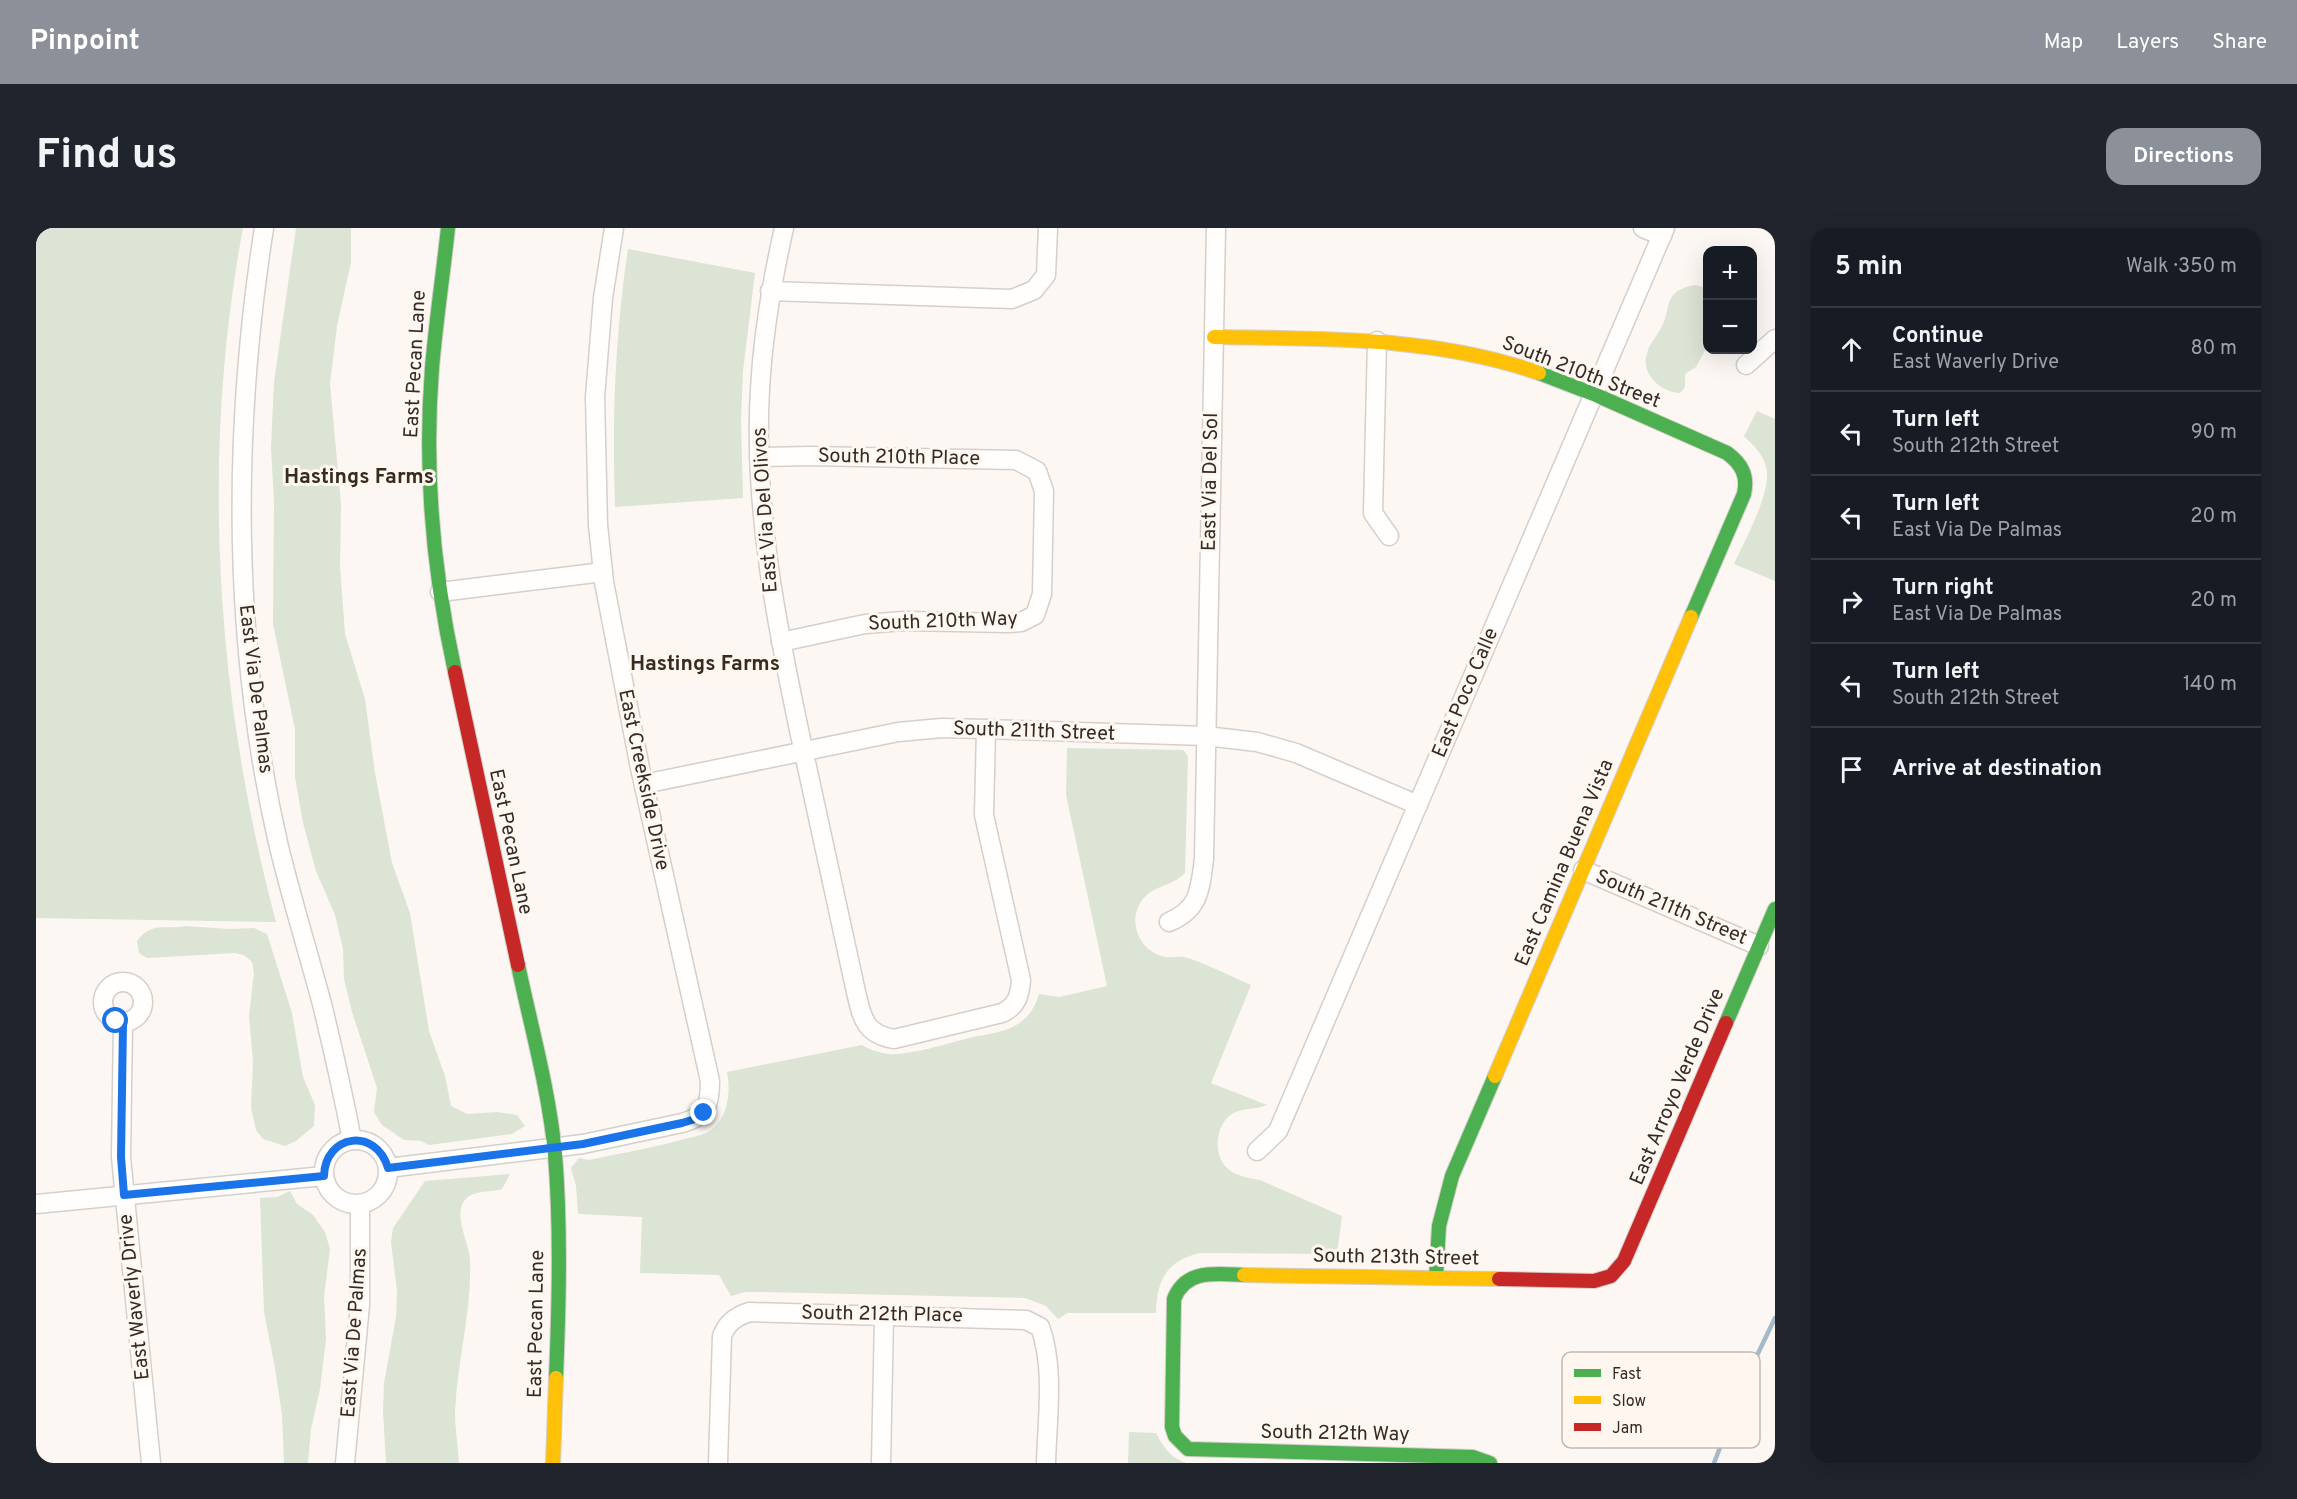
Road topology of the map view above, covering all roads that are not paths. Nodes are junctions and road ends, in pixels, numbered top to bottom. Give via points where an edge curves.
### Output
1 (264, 228) edge
2 (448, 228) edge
3 (614, 228) edge
4 (784, 228) edge
5 (1048, 228) edge
6 (1216, 228) edge
7 (1643, 228) edge
8 (1664, 232) edge
9 (770, 291) junction
10 (1214, 337) junction
11 (1775, 339) edge
12 (1377, 340) junction
13 (1746, 365) dead end
14 (1593, 395) junction
15 (759, 458) junction
16 (1743, 469) joint
17 (1389, 536) dead end
18 (603, 572) junction
19 (440, 592) junction
20 (1035, 615) joint
21 (781, 642) junction
22 (986, 729) junction
23 (1206, 736) junction
24 (804, 752) junction
25 (644, 784) junction
26 (1418, 805) junction
27 (1583, 870) junction
28 (1775, 909) edge
29 (1169, 922) dead end
30 (1759, 946) junction
31 (123, 1023) dead end
32 (352, 1140) junction
33 (555, 1148) junction
34 (1257, 1151) dead end
35 (388, 1168) junction
36 (324, 1176) junction
37 (124, 1195) junction
38 (36, 1204) edge
39 (360, 1204) junction
40 (1611, 1276) joint
41 (1436, 1278) junction
42 (884, 1317) junction
43 (1180, 1442) joint
44 (1340, 1458) edge
45 (152, 1463) edge
46 (345, 1463) edge
47 (553, 1463) edge
48 (718, 1463) edge
49 (881, 1463) edge
50 (1046, 1463) edge
51 (1490, 1463) edge

1 - 32 street, East Via De Palmas via 249,354 242,463 249,658 280,847 322,1004
2 - 19 street, East Pecan Lane via 432,369 430,455
3 - 18 street, East Creekside Drive via 603,297 595,398
4 - 9 street, East Via Del Olivos
5 - 9 street via 1046,275 1034,290 1012,298
6 - 10 street, East Via Del Sol
7 - 8 street
8 - 14 street, East Poco Calle
9 - 15 street, East Via Del Olivos via 760,389
10 - 12 street, South 210th Street
10 - 23 street, East Via Del Sol
11 - 13 street
12 - 14 street, South 210th Street via 1485,357
12 - 17 street via 1374,513
14 - 16 street, South 210th Street via 1727,453
14 - 26 street, East Poco Calle
15 - 20 street, South 210th Place via 1016,460 1036,471 1044,491 1042,594
15 - 21 street, East Via Del Olivos via 763,525
16 - 27 street, East Camina Buena Vista via 1744,494
18 - 19 street
18 - 25 street, East Creekside Drive
19 - 33 street, East Pecan Lane
20 - 21 street, South 210th Way via 1009,623 865,624
21 - 24 street, East Via Del Olivos
22 - 23 street, South 211th Street
22 - 24 street, South 211th Street via 898,732
22 - 24 street, East Via Del Olivos via 984,815 1021,980 1018,999 1002,1013 894,1038 874,1033 863,1020
23 - 26 street, South 211th Street via 1257,742 1296,753
23 - 29 street, East Via Del Sol via 1201,883 1195,902 1185,915
24 - 25 street, South 211th Street
25 - 33 street, East Creekside Drive via 710,1081 710,1098 704,1113 695,1119
26 - 34 street, East Poco Calle via 1278,1131
27 - 30 street, South 211th Street
27 - 41 street, East Camina Buena Vista via 1452,1176 1439,1226
28 - 30 street, East Arroyo Verde Drive
30 - 40 street, East Arroyo Verde Drive via 1624,1261
31 - 37 street, East Waverly Drive
32 - 35 street via 380,1150
32 - 36 street via 331,1152
33 - 35 street
33 - 47 street, East Pecan Lane via 558,1234
35 - 39 street via 384,1188
36 - 37 street
36 - 39 street via 333,1194 350,1204
37 - 38 street
37 - 45 street, East Waverly Drive
39 - 46 street, East Via De Palmas via 360,1305
40 - 41 street, South 213th Street via 1594,1281
41 - 43 street, South 213th Street via 1205,1274 1182,1283 1173,1305 1171,1365 1172,1427
42 - 48 street, South 212th Place via 749,1312 737,1316 722,1336
42 - 49 street
42 - 50 street, South 212th Place via 1013,1318 1040,1327 1048,1359
43 - 44 street, South 212th Way via 1188,1449
44 - 51 street, South 212th Way via 1473,1457

